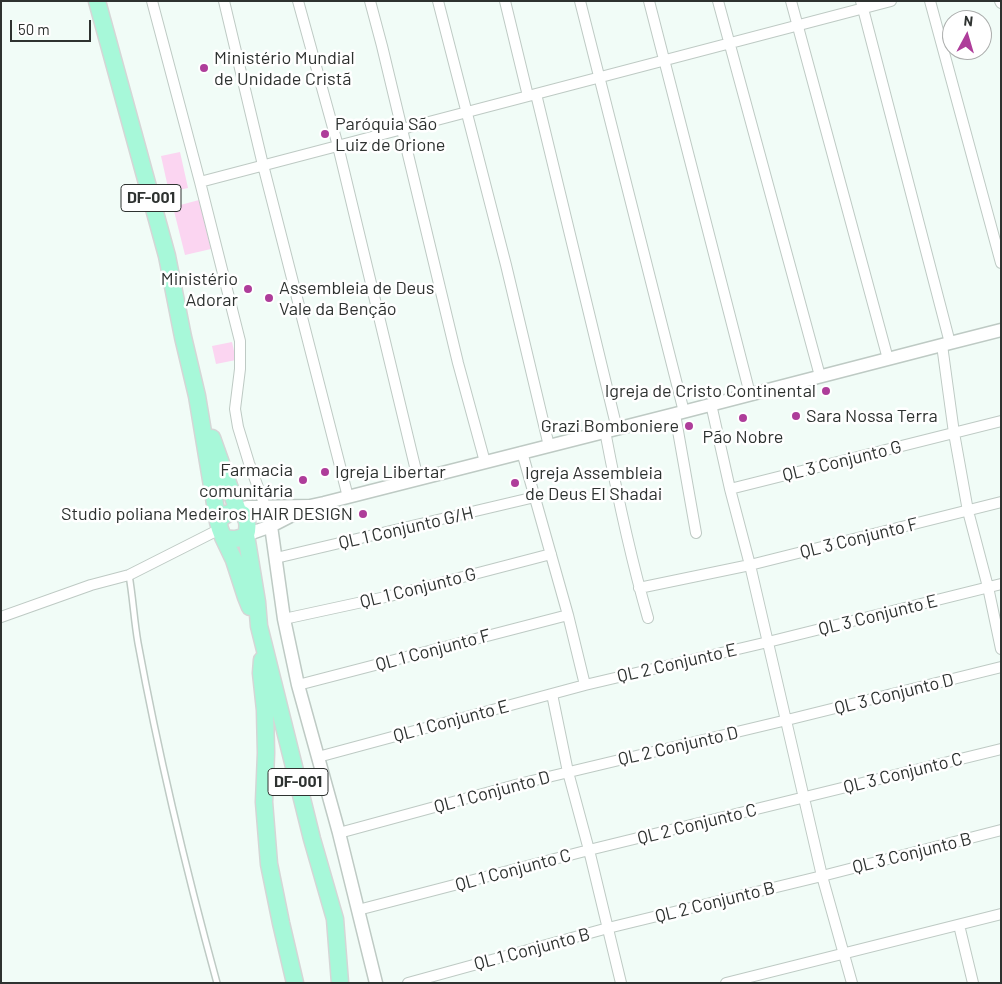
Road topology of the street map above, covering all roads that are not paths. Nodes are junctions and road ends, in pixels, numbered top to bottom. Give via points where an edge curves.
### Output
1 (97, 1) edge
2 (152, 1) edge
3 (224, 1) edge
4 (298, 1) edge
5 (370, 1) edge
6 (438, 1) edge
7 (505, 1) edge
8 (580, 1) edge
9 (649, 1) edge
10 (718, 1) edge
11 (791, 1) edge
12 (891, 1) edge
13 (930, 1) edge
14 (862, 5) edge
15 (797, 26) junction
16 (729, 43) junction
17 (664, 60) junction
18 (600, 77) junction
19 (532, 95) junction
20 (466, 112) junction
21 (402, 129) junction
22 (338, 146) junction
23 (263, 165) junction
24 (200, 182) junction
25 (1001, 264) edge
26 (1001, 330) edge
27 (946, 344) junction
28 (888, 359) junction
29 (820, 376) junction
30 (750, 394) junction
31 (198, 396) junction
32 (711, 404) junction
33 (680, 413) junction
34 (1001, 421) edge
35 (611, 430) junction
36 (954, 433) junction
37 (550, 446) junction
38 (522, 452) junction
39 (485, 462) junction
40 (418, 480) junction
41 (730, 489) junction
42 (348, 497) junction
43 (535, 498) junction
44 (1001, 502) edge
45 (266, 506) junction
46 (310, 506) junction
47 (238, 511) junction
48 (968, 511) junction
49 (271, 526) junction
50 (220, 529) junction
51 (696, 533) dead end
52 (246, 535) junction
53 (551, 554) junction
54 (276, 558) junction
55 (750, 565) junction
56 (129, 575) junction
57 (1001, 584) edge
58 (988, 587) junction
59 (639, 588) junction
60 (568, 615) junction
61 (1, 617) edge
62 (648, 618) dead end
63 (284, 619) junction
64 (259, 626) junction
65 (768, 642) junction
66 (264, 645) junction
67 (1001, 649) edge
68 (1001, 667) edge
69 (298, 685) junction
70 (585, 685) junction
71 (552, 694) junction
72 (787, 720) junction
73 (1001, 749) edge
74 (318, 757) junction
75 (568, 772) junction
76 (805, 798) junction
77 (1001, 830) edge
78 (339, 833) junction
79 (589, 850) junction
80 (822, 876) junction
81 (358, 910) junction
82 (1001, 914) edge
83 (959, 925) junction
84 (608, 928) junction
85 (844, 953) junction
86 (732, 982) edge
87 (217, 983) edge
88 (295, 983) edge
89 (340, 983) edge
90 (376, 983) edge
91 (408, 983) edge
92 (621, 983) edge
93 (852, 983) edge
94 (973, 983) edge

1 - 31 main road, DF-001 via 166,256
2 - 24 street
3 - 23 street
4 - 22 street
5 - 21 street
6 - 20 street
7 - 19 street
8 - 18 street
9 - 17 street
10 - 16 street
11 - 15 street
12 - 14 street
13 - 25 street
14 - 15 street
14 - 27 street
15 - 16 street
15 - 28 street
16 - 17 street
16 - 29 street
17 - 18 street
17 - 30 street
18 - 19 street
18 - 33 street
19 - 20 street
19 - 35 street
20 - 21 street
20 - 37 street
21 - 22 street
21 - 39 street
22 - 23 street
22 - 40 street
23 - 24 street
23 - 42 street
24 - 45 street via 240,341 235,410 238,427
26 - 27 street
27 - 28 street
27 - 36 street
28 - 29 street
29 - 30 street
30 - 32 street
31 - 47 main road, DF-001
31 - 50 main road, DF-001
32 - 33 street
32 - 41 street
33 - 35 street
33 - 51 street
34 - 36 street, QL 3 Conjunto G
35 - 37 street
35 - 59 street via 619,504
36 - 41 street, QL 3 Conjunto G
36 - 48 street
37 - 38 street
38 - 39 street
38 - 43 street
39 - 40 street
40 - 42 street
41 - 55 street
42 - 46 street
43 - 53 street
43 - 54 street, QL 1 Conjunto G/H
44 - 48 street, QL 3 Conjunto F
45 - 46 street
45 - 47 street
45 - 49 street
46 - 49 street
47 - 50 main road via 223,515
47 - 52 main road, DF-001 via 247,521
48 - 55 street, QL 3 Conjunto F
48 - 58 street
49 - 52 street
49 - 54 street
50 - 52 main road via 236,540
50 - 56 street
50 - 64 main road, DF-001
52 - 64 main road, DF-001
53 - 60 street
53 - 63 street, QL 1 Conjunto G via 390,596
54 - 63 street
55 - 59 street, QL 3 Conjunto F
55 - 65 street
56 - 61 street
56 - 87 lane via 159,748
57 - 58 street, QL 3 Conjunto E
58 - 65 street, QL 3 Conjunto E
58 - 67 street
59 - 62 street
60 - 69 street, QL 1 Conjunto F
60 - 70 street
63 - 69 street
64 - 66 main road, DF-001
65 - 70 street, QL 2 Conjunto E
65 - 72 street
66 - 88 main road via 260,673 265,710 264,802 269,864
66 - 89 main road, DF-001 via 335,919
68 - 72 street, QL 3 Conjunto D
69 - 74 street
70 - 71 street, QL 1 Conjunto E
71 - 74 street, QL 1 Conjunto E
71 - 75 street, QL 1 Conjunto D
72 - 75 street, QL 2 Conjunto D
72 - 76 street
73 - 76 street, QL 3 Conjunto C
74 - 78 street
75 - 78 street, QL 1 Conjunto D
75 - 79 street, QL 1 Conjunto C
76 - 79 street, QL 2 Conjunto C
76 - 80 street
77 - 80 street, QL 3 Conjunto B
78 - 81 street
79 - 81 street, QL 1 Conjunto C
79 - 84 street, QL 1 Conjunto B
80 - 84 street, QL 2 Conjunto B
80 - 85 street
81 - 90 street
82 - 83 street
83 - 85 street
83 - 94 street
84 - 91 street, QL 1 Conjunto B
84 - 92 street
85 - 86 street
85 - 93 street

